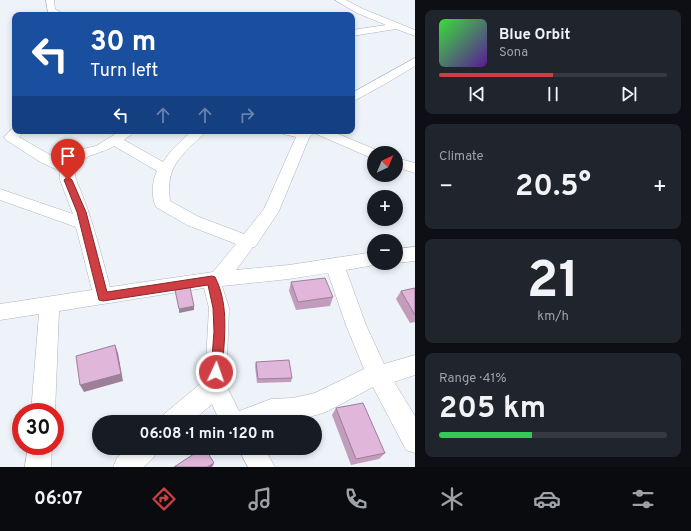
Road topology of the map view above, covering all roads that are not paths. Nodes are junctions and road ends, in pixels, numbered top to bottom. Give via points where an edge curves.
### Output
1 (50, 0) edge
2 (339, 0) edge
3 (55, 12) edge
4 (398, 26) junction
5 (355, 33) edge
6 (415, 33) edge
7 (415, 61) edge
8 (355, 96) edge
9 (15, 134) edge
10 (124, 134) edge
11 (196, 134) edge
12 (310, 134) edge
13 (317, 134) edge
14 (113, 140) junction
15 (367, 152) edge
16 (403, 164) edge
17 (415, 168) edge
18 (68, 169) junction
19 (166, 170) junction
20 (0, 194) edge
21 (84, 223) junction
22 (249, 242) junction
23 (415, 254) edge
24 (403, 255) edge
25 (367, 260) edge
26 (335, 265) junction
27 (215, 280) junction
28 (103, 297) junction
29 (49, 305) junction
30 (0, 312) edge
31 (415, 364) edge
32 (378, 375) junction
33 (215, 385) junction
34 (44, 403) edge
35 (181, 415) edge
36 (229, 415) edge
37 (258, 415) edge
38 (415, 441) edge
39 (39, 455) edge
40 (138, 455) edge
41 (254, 455) edge
42 (38, 467) edge
43 (126, 467) edge
44 (262, 467) edge

1 - 3 street via 51,10
2 - 4 street
4 - 5 street
4 - 6 street
7 - 8 street
9 - 18 street via 12,137 14,140 59,167
10 - 14 street
11 - 19 street
12 - 22 street via 271,212
13 - 15 street
14 - 18 street via 100,149 83,153
14 - 19 street
16 - 17 street
18 - 21 street via 68,180
19 - 22 street via 161,183 162,203 177,214
20 - 21 street
21 - 28 street
22 - 27 street
23 - 24 street
25 - 26 street
26 - 27 street
26 - 32 street
27 - 28 street
27 - 33 street via 219,308
28 - 29 street
29 - 30 street
29 - 34 street
31 - 32 street
32 - 37 street via 318,404
32 - 38 street
33 - 35 street
33 - 36 street
39 - 42 street
40 - 43 street
41 - 44 street

